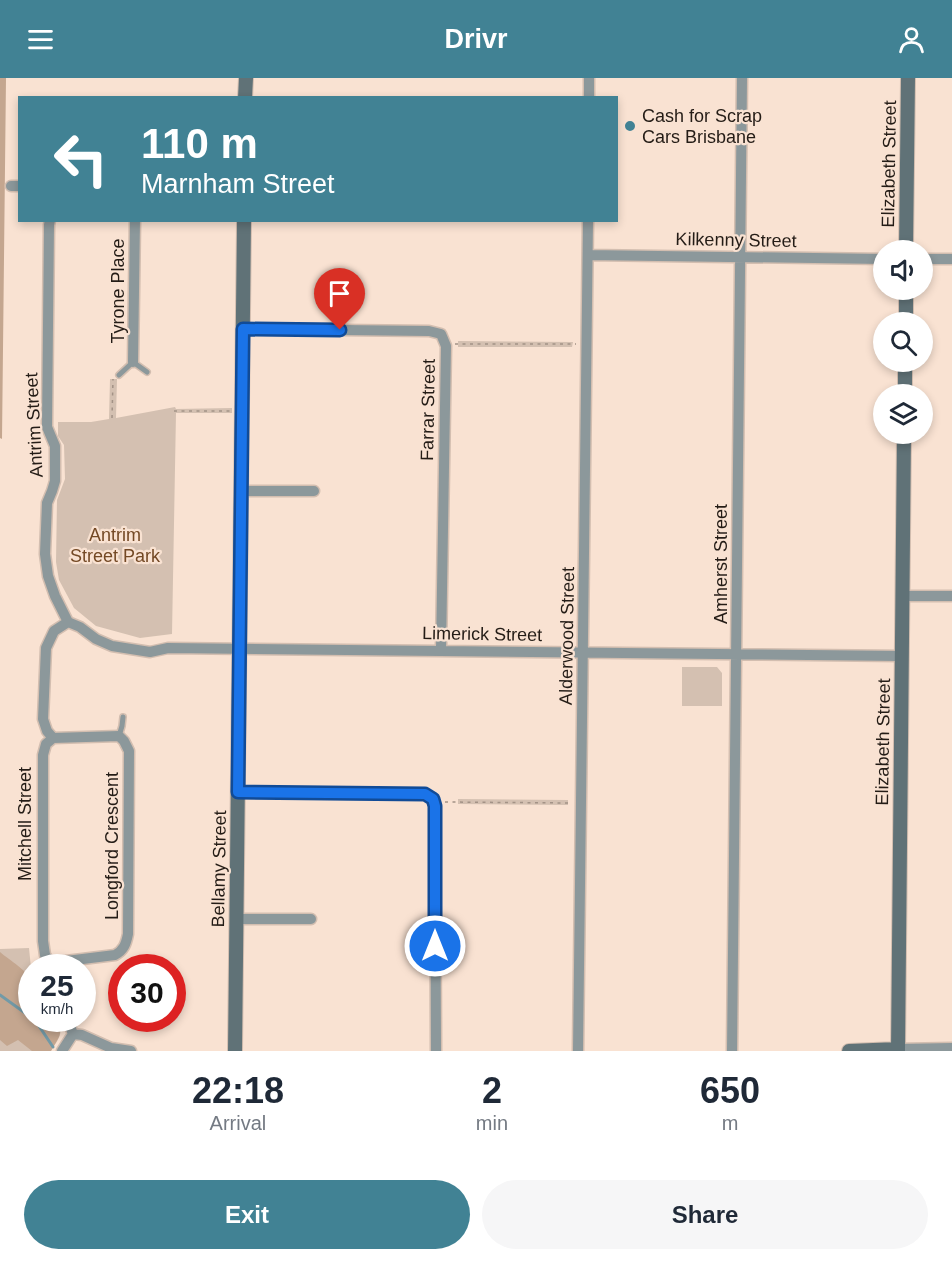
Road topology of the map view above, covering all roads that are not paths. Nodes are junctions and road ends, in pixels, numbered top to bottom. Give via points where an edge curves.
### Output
1 (246, 78) edge
2 (589, 78) edge
3 (742, 78) edge
4 (908, 78) edge
5 (246, 96) edge
6 (589, 96) edge
7 (50, 222) edge
8 (135, 222) edge
9 (244, 222) edge
10 (588, 222) edge
11 (906, 240) edge
12 (588, 255) junction
13 (740, 257) junction
14 (873, 259) edge
15 (933, 259) edge
16 (952, 259) edge
17 (243, 329) junction
18 (134, 362) junction
19 (147, 372) dead end
20 (119, 375) road end
21 (904, 444) edge
22 (241, 491) junction
23 (314, 491) dead end
24 (902, 596) junction
25 (952, 596) edge
26 (68, 622) junction
27 (240, 648) junction
28 (441, 650) junction
29 (583, 652) junction
30 (736, 654) junction
31 (902, 656) junction
32 (123, 717) dead end
33 (119, 736) junction
34 (53, 738) junction
35 (238, 792) junction
36 (236, 919) junction
37 (311, 920) dead end
38 (45, 954) edge
39 (96, 958) edge
40 (73, 1034) joint
41 (952, 1048) edge
42 (898, 1050) edge
43 (62, 1051) edge
44 (131, 1051) edge
45 (235, 1051) edge
46 (436, 1051) edge
47 (578, 1051) edge
48 (732, 1051) edge
49 (849, 1051) edge

1 - 5 street
2 - 6 street
3 - 13 street, Amherst Street
4 - 11 street, Elizabeth Street
7 - 26 street, Antrim Street via 47,427 55,446 55,481 47,503 45,554 48,576
8 - 18 street, Tyrone Place
9 - 17 street, Bellamy Street
10 - 12 street, Alderwood Street
12 - 13 street, Kilkenny Street
12 - 29 street, Alderwood Street
13 - 14 street, Kilkenny Street
13 - 30 street, Amherst Street
15 - 16 street
17 - 22 street, Bellamy Street
17 - 28 street, Farrar Street via 441,334 446,346
18 - 19 lane
18 - 20 lane
21 - 24 street, Elizabeth Street
22 - 23 street
22 - 27 street, Bellamy Street
24 - 25 street
24 - 31 street, Elizabeth Street
26 - 27 street, Limerick Street via 112,646 132,650
26 - 34 street via 54,632 46,648 43,719
27 - 28 street, Limerick Street
27 - 35 street, Bellamy Street
28 - 29 street, Limerick Street
29 - 30 street, Limerick Street
29 - 47 street, Alderwood Street
30 - 31 street, Limerick Street
30 - 48 street, Amherst Street
31 - 42 street, Elizabeth Street
32 - 33 lane
33 - 34 street
33 - 39 street, Longford Crescent via 129,751 128,934 121,952
34 - 38 street, Mitchell Street via 43,755
35 - 36 street, Bellamy Street
35 - 46 street via 425,794 433,799
36 - 37 street
36 - 45 street, Bellamy Street
40 - 43 street
40 - 44 street
41 - 42 street
42 - 49 street

